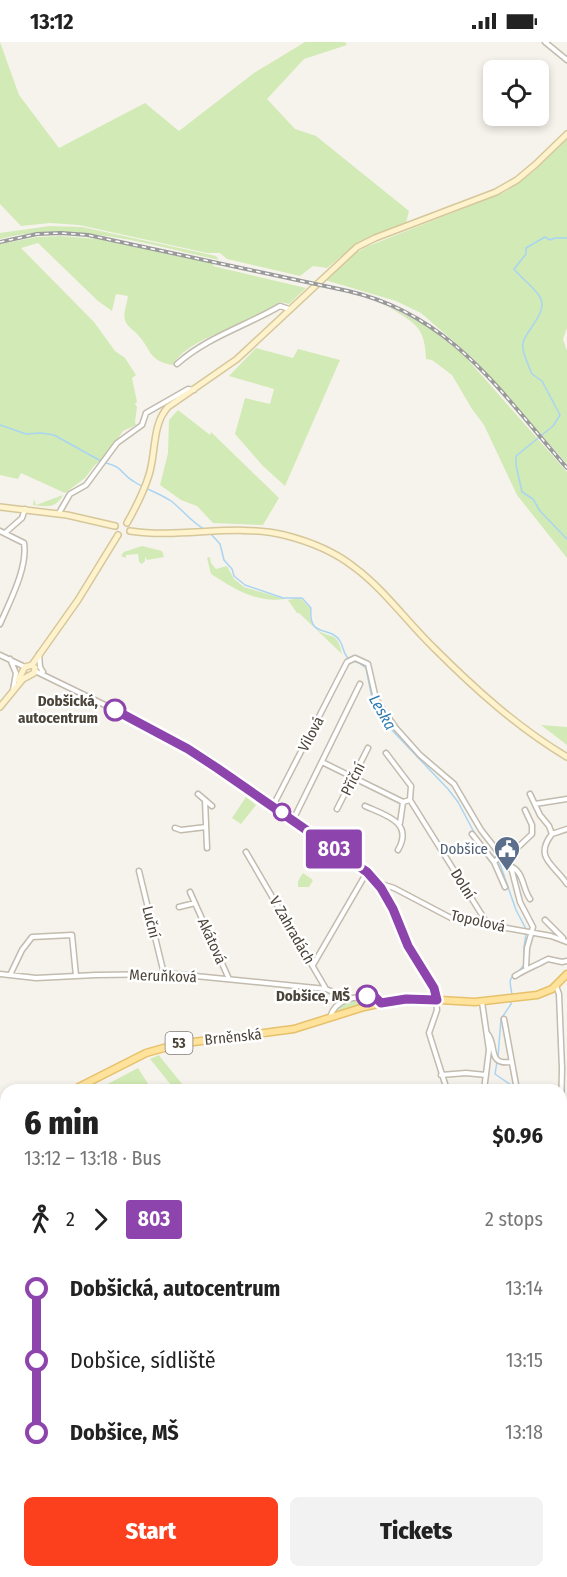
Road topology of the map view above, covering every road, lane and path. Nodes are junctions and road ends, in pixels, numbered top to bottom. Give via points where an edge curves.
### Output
1 (545, 42) edge
2 (567, 60) edge
3 (567, 134) edge
4 (289, 309) junction
5 (177, 364) dead end
6 (194, 390) junction
7 (0, 507) edge
8 (26, 509) junction
9 (59, 513) junction
10 (127, 522) junction
11 (115, 526) junction
12 (0, 531) edge
13 (130, 531) junction
14 (5, 533) junction
15 (118, 535) junction
16 (0, 624) edge
17 (39, 654) junction
18 (0, 655) edge
19 (10, 659) junction
20 (32, 664) junction
21 (25, 669) junction
22 (35, 671) junction
23 (29, 675) junction
24 (46, 675) junction
25 (360, 684) dead end
26 (13, 690) junction
27 (0, 707) edge
28 (368, 748) dead end
29 (386, 753) dead end
30 (567, 757) edge
31 (321, 762) junction
32 (354, 777) junction
33 (198, 794) dead end
34 (530, 794) dead end
35 (567, 799) edge
36 (205, 800) junction
37 (410, 800) junction
38 (403, 802) junction
39 (535, 804) junction
40 (212, 806) dead end
41 (273, 806) junction
42 (364, 806) dead end
43 (337, 809) dead end
44 (525, 810) dead end
45 (400, 815) junction
46 (393, 818) junction
47 (293, 819) junction
48 (399, 824) junction
49 (206, 827) junction
50 (176, 828) dead end
51 (567, 829) edge
52 (472, 834) dead end
53 (552, 834) junction
54 (207, 848) dead end
55 (398, 850) dead end
56 (246, 852) dead end
57 (498, 859) junction
58 (508, 866) junction
59 (139, 871) dead end
60 (367, 872) junction
61 (376, 883) junction
62 (567, 884) edge
63 (505, 887) dead end
64 (190, 892) dead end
65 (530, 899) dead end
66 (195, 903) junction
67 (179, 907) dead end
68 (545, 920) dead end
69 (487, 923) junction
70 (528, 932) junction
71 (567, 942) edge
72 (567, 961) edge
73 (313, 966) junction
74 (526, 967) junction
75 (0, 974) edge
76 (164, 974) junction
77 (567, 974) edge
78 (10, 975) junction
79 (76, 976) junction
80 (515, 976) dead end
81 (229, 980) junction
82 (555, 986) junction
83 (327, 989) junction
84 (344, 1000) junction
85 (437, 1000) junction
86 (482, 1002) junction
87 (381, 1003) junction
88 (330, 1018) junction
89 (504, 1019) dead end
90 (487, 1032) junction
91 (511, 1062) junction
92 (441, 1075) junction
93 (486, 1075) junction
94 (85, 1084) edge
95 (445, 1084) edge
96 (485, 1084) edge
97 (516, 1084) edge
98 (561, 1084) edge

1 - 2 street
3 - 4 main road via 517,180 496,192 357,247
4 - 5 street via 280,306 215,337
4 - 6 main road via 237,359
6 - 9 street via 188,389 146,413 142,425 117,442 86,485 70,494
6 - 10 main road via 162,413 149,476
7 - 8 main road
8 - 9 main road
8 - 14 street
9 - 11 main road
10 - 11 main road via 120,521
10 - 13 main road
11 - 15 main road
12 - 14 street
13 - 15 main road via 126,536
13 - 30 main road via 257,531 306,542 348,562 485,698
14 - 16 street via 24,543 26,555 20,568 21,578
15 - 17 main road
17 - 20 main road
17 - 24 street via 40,667
18 - 19 street
19 - 21 street
19 - 26 street via 16,673
20 - 21 main road
20 - 22 main road
21 - 23 main road
21 - 26 main road
22 - 23 main road
22 - 24 street
23 - 26 main road
24 - 41 street via 188,749
25 - 31 street, Vilová
26 - 27 main road
28 - 32 street, Příční
29 - 37 street, Dolní via 411,786
31 - 32 street
31 - 47 street, Vilová
32 - 38 street
32 - 43 street, Příční
33 - 36 street
34 - 39 street
35 - 39 street
36 - 40 street
36 - 49 street
37 - 38 street
37 - 69 street, Dolní
38 - 45 street
39 - 53 street
41 - 47 street
41 - 57 street, Vilová via 348,662 355,658 368,664 376,699 395,727 454,784
42 - 46 street
44 - 58 street via 532,834 514,851
45 - 46 street
45 - 48 street
46 - 48 street
47 - 60 street
48 - 55 street via 403,837
49 - 50 street
49 - 54 street
51 - 53 street
52 - 57 street
53 - 62 street via 544,849 550,865
56 - 73 street, V Zahradách
57 - 58 street
57 - 63 street
58 - 65 street via 515,867
58 - 70 street via 531,922
59 - 76 street, Luční
60 - 61 street
60 - 73 street
61 - 69 street, Topolová via 452,918
61 - 85 street via 393,909
64 - 66 street, Akátová
66 - 67 street, Akátová
66 - 81 street, Akátová
68 - 71 street
69 - 70 street, Topolová
70 - 71 street, Topolová
70 - 74 street
72 - 74 street via 548,959
73 - 83 street, V Zahradách
74 - 80 street
75 - 78 street, Meruňková
76 - 79 street, Meruňková
76 - 81 street, Meruňková
77 - 82 main road, Brněnská / 53
78 - 79 street, Meruňková
78 - 79 street via 32,937 72,935
81 - 83 street, Meruňková
82 - 86 main road, Brněnská / 53 via 541,994
82 - 98 street via 559,994
83 - 84 street, V Zahradách
84 - 87 street, Brněnská via 374,997
84 - 88 street
85 - 86 main road, Brněnská / 53
85 - 87 main road, Brněnská / 53
85 - 92 street via 429,1032
86 - 90 street
87 - 88 main road, Brněnská / 53
88 - 94 main road, Brněnská / 53 via 289,1030 162,1047
89 - 91 street
90 - 91 street via 498,1060
90 - 93 street
91 - 97 street
92 - 93 street
92 - 95 street
93 - 96 street

